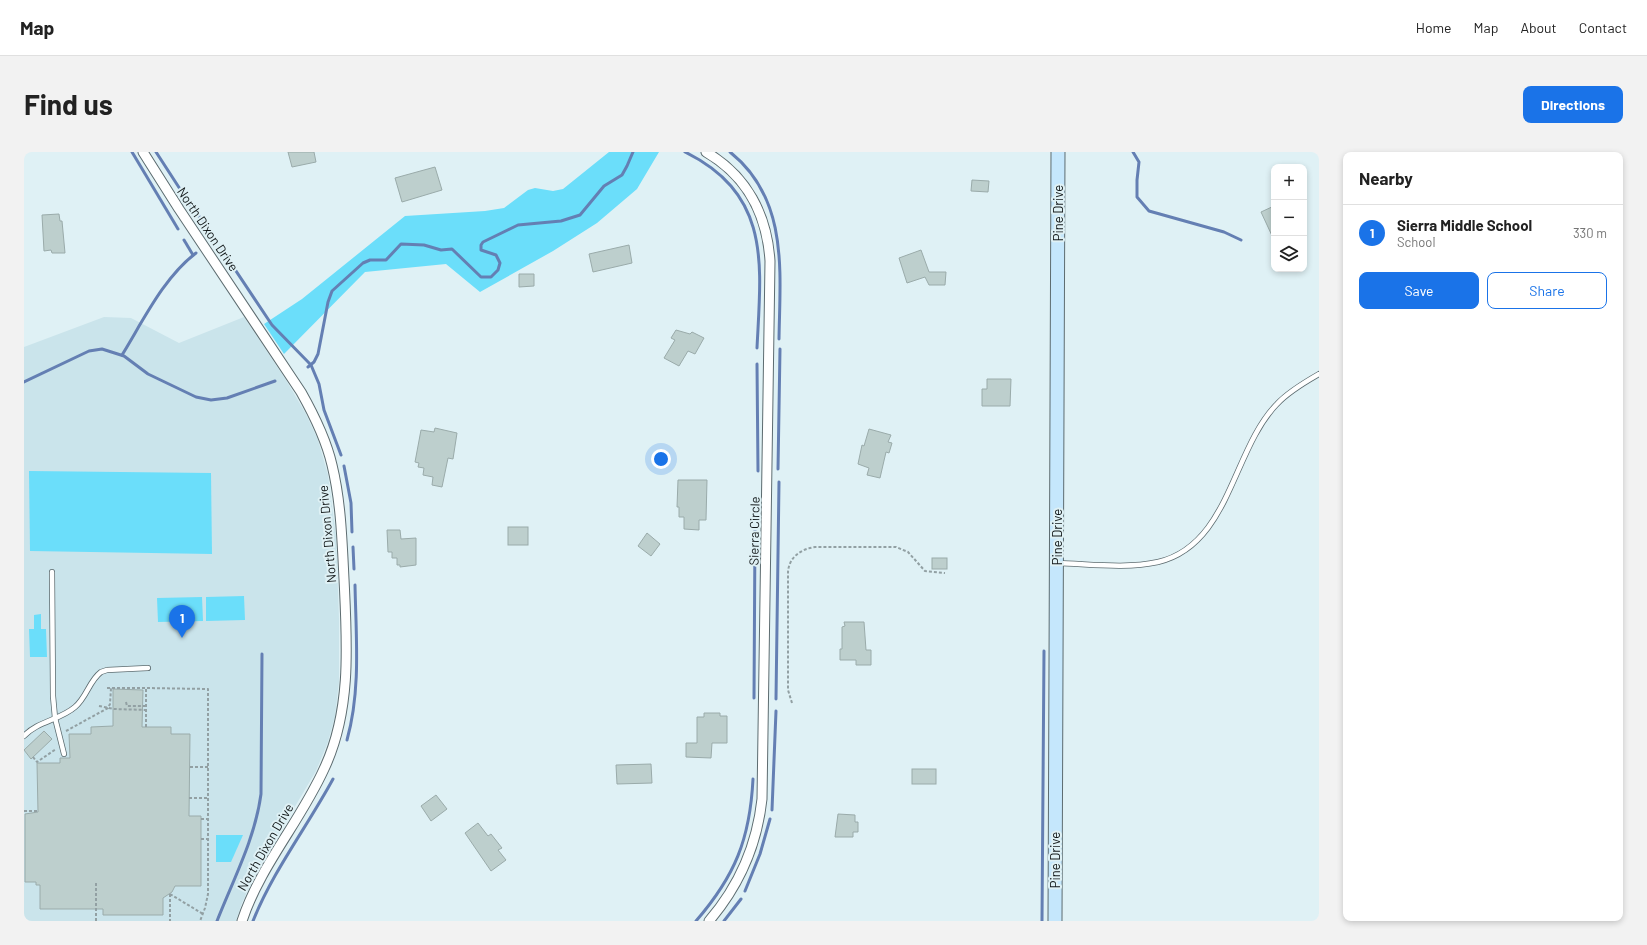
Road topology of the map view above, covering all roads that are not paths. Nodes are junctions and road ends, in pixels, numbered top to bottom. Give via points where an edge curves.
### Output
1 (143, 152) edge
2 (706, 152) edge
3 (1058, 152) edge
4 (1319, 374) edge
5 (1056, 563) junction
6 (52, 572) dead end
7 (148, 668) dead end
8 (55, 718) junction
9 (24, 736) edge
10 (64, 754) dead end
11 (242, 921) edge
12 (709, 921) edge
13 (1055, 921) edge

1 - 11 street, North Dixon Drive via 301,392 326,445 339,500 343,540 346,645 344,690 338,730 324,769 262,874
2 - 12 street, Sierra Circle via 732,171 750,192 765,226 770,261 762,799 755,837 744,868
3 - 5 main road, Pine Drive
4 - 5 lane via 1277,404 1247,449 1217,515 1203,534 1179,553 1159,562 1135,565
5 - 13 main road, Pine Drive
6 - 8 lane
7 - 8 lane via 111,669 101,672 79,703
8 - 9 lane via 35,727
8 - 10 lane

